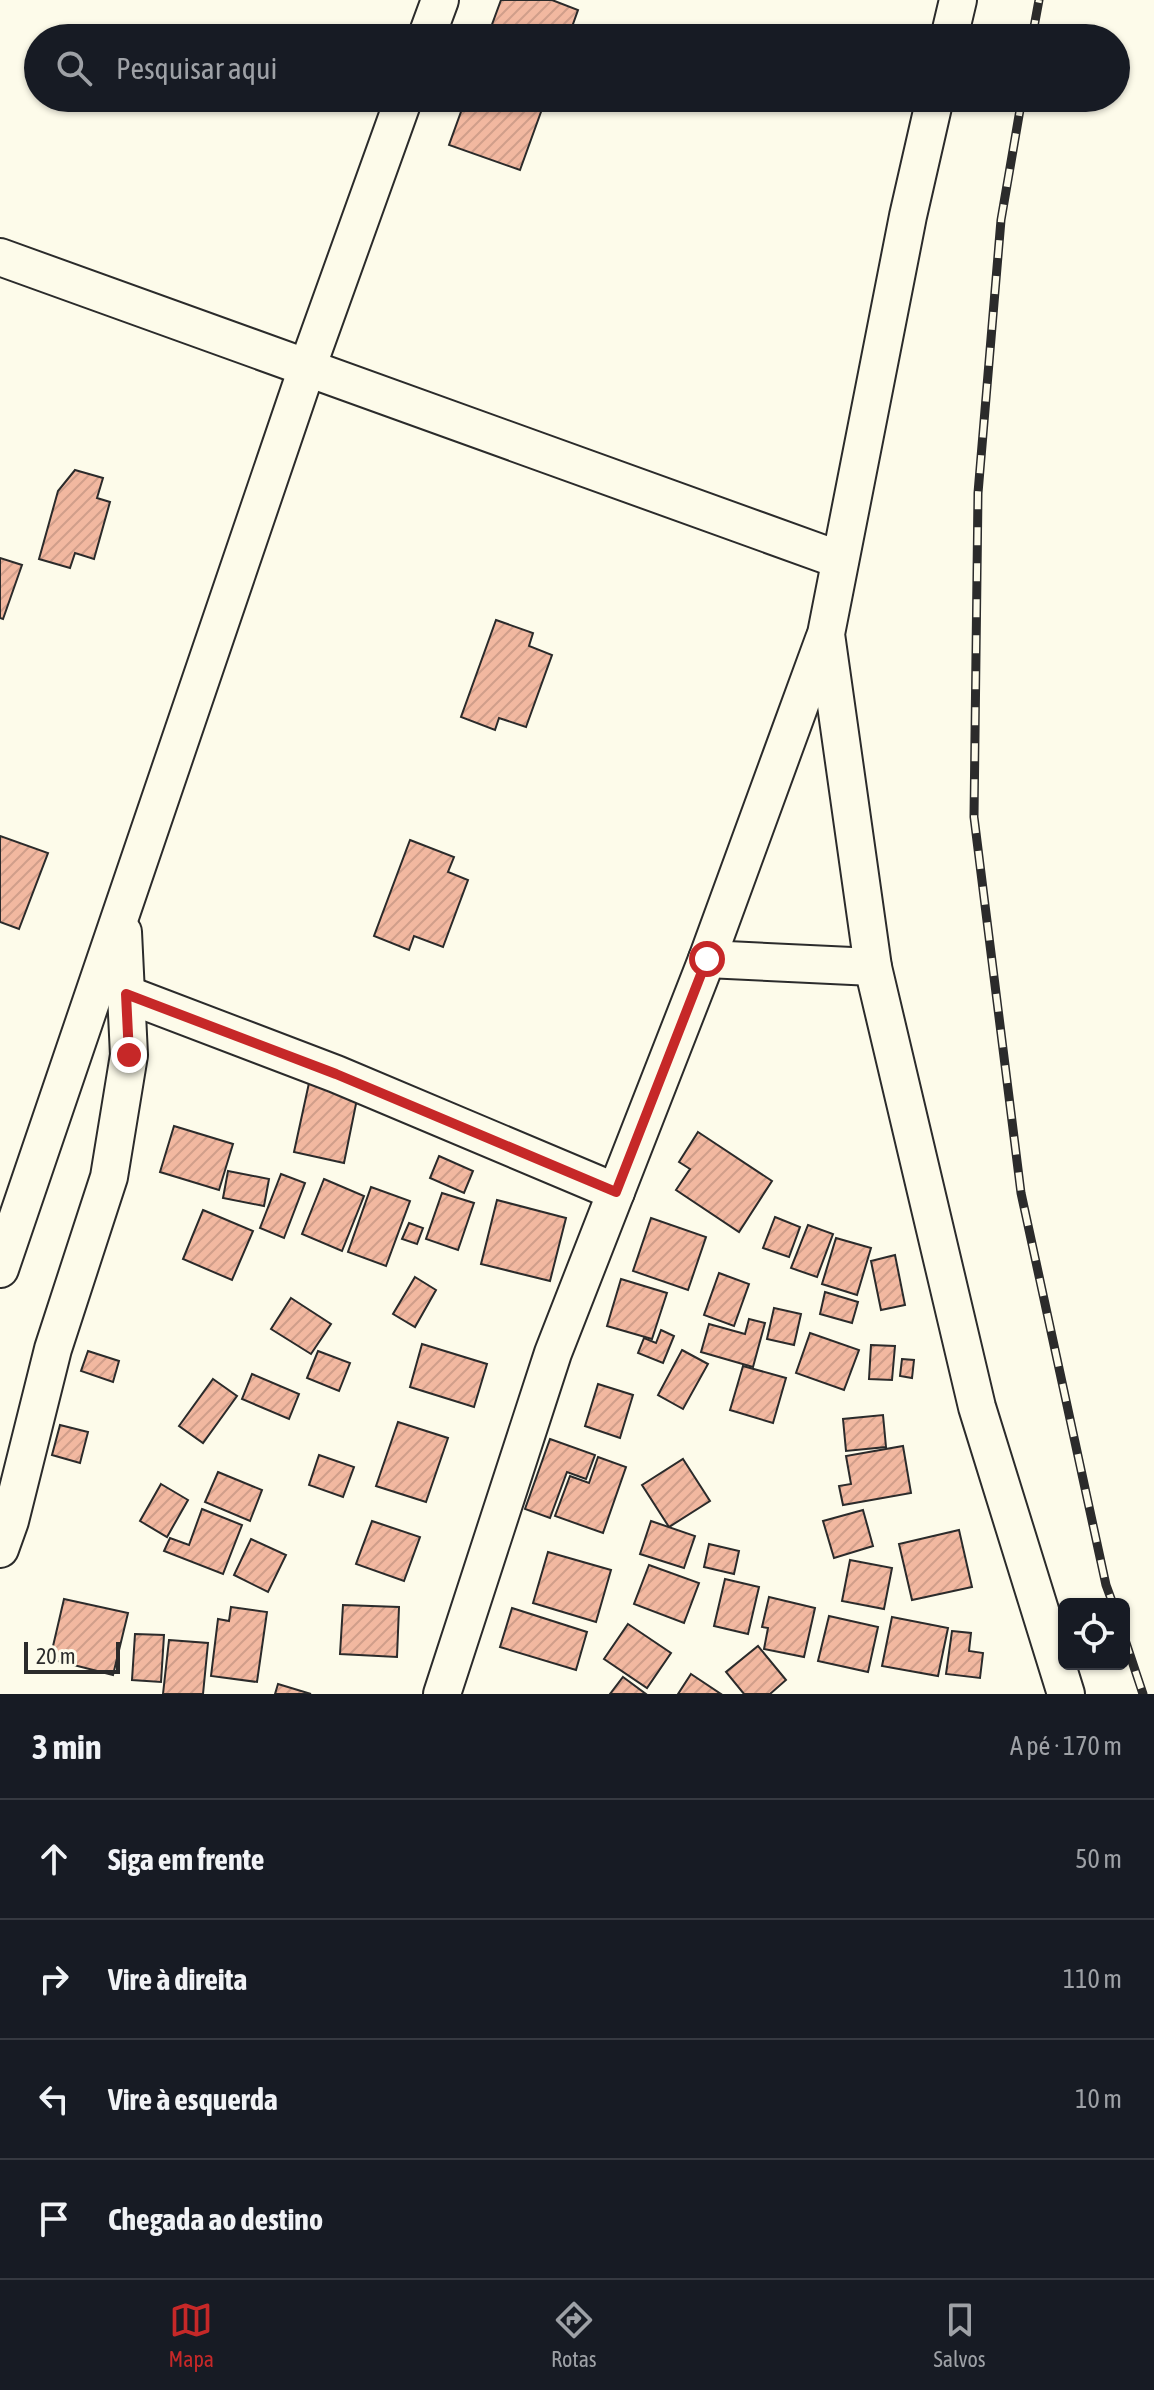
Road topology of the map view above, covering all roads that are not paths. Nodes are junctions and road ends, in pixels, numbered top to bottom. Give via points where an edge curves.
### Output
1 (440, 0) edge
2 (958, 0) edge
3 (431, 24) edge
4 (952, 24) edge
5 (399, 112) edge
6 (932, 112) edge
7 (0, 257) edge
8 (307, 368) junction
9 (840, 560) junction
10 (826, 634) junction
11 (122, 911) junction
12 (707, 959) junction
13 (873, 967) junction
14 (126, 994) junction
15 (616, 1192) junction
16 (0, 1269) edge
17 (0, 1549) edge
18 (442, 1694) edge
19 (1066, 1694) edge

1 - 3 street
2 - 4 street
5 - 8 street
6 - 9 street
7 - 8 street
8 - 9 street
8 - 11 street
9 - 10 street
10 - 12 street
10 - 13 street
11 - 14 street
11 - 16 street
12 - 13 street
12 - 15 street
13 - 19 street via 977,1407
14 - 15 street via 336,1074
14 - 17 street via 129,1055 109,1177 53,1349
15 - 18 street via 553,1353

